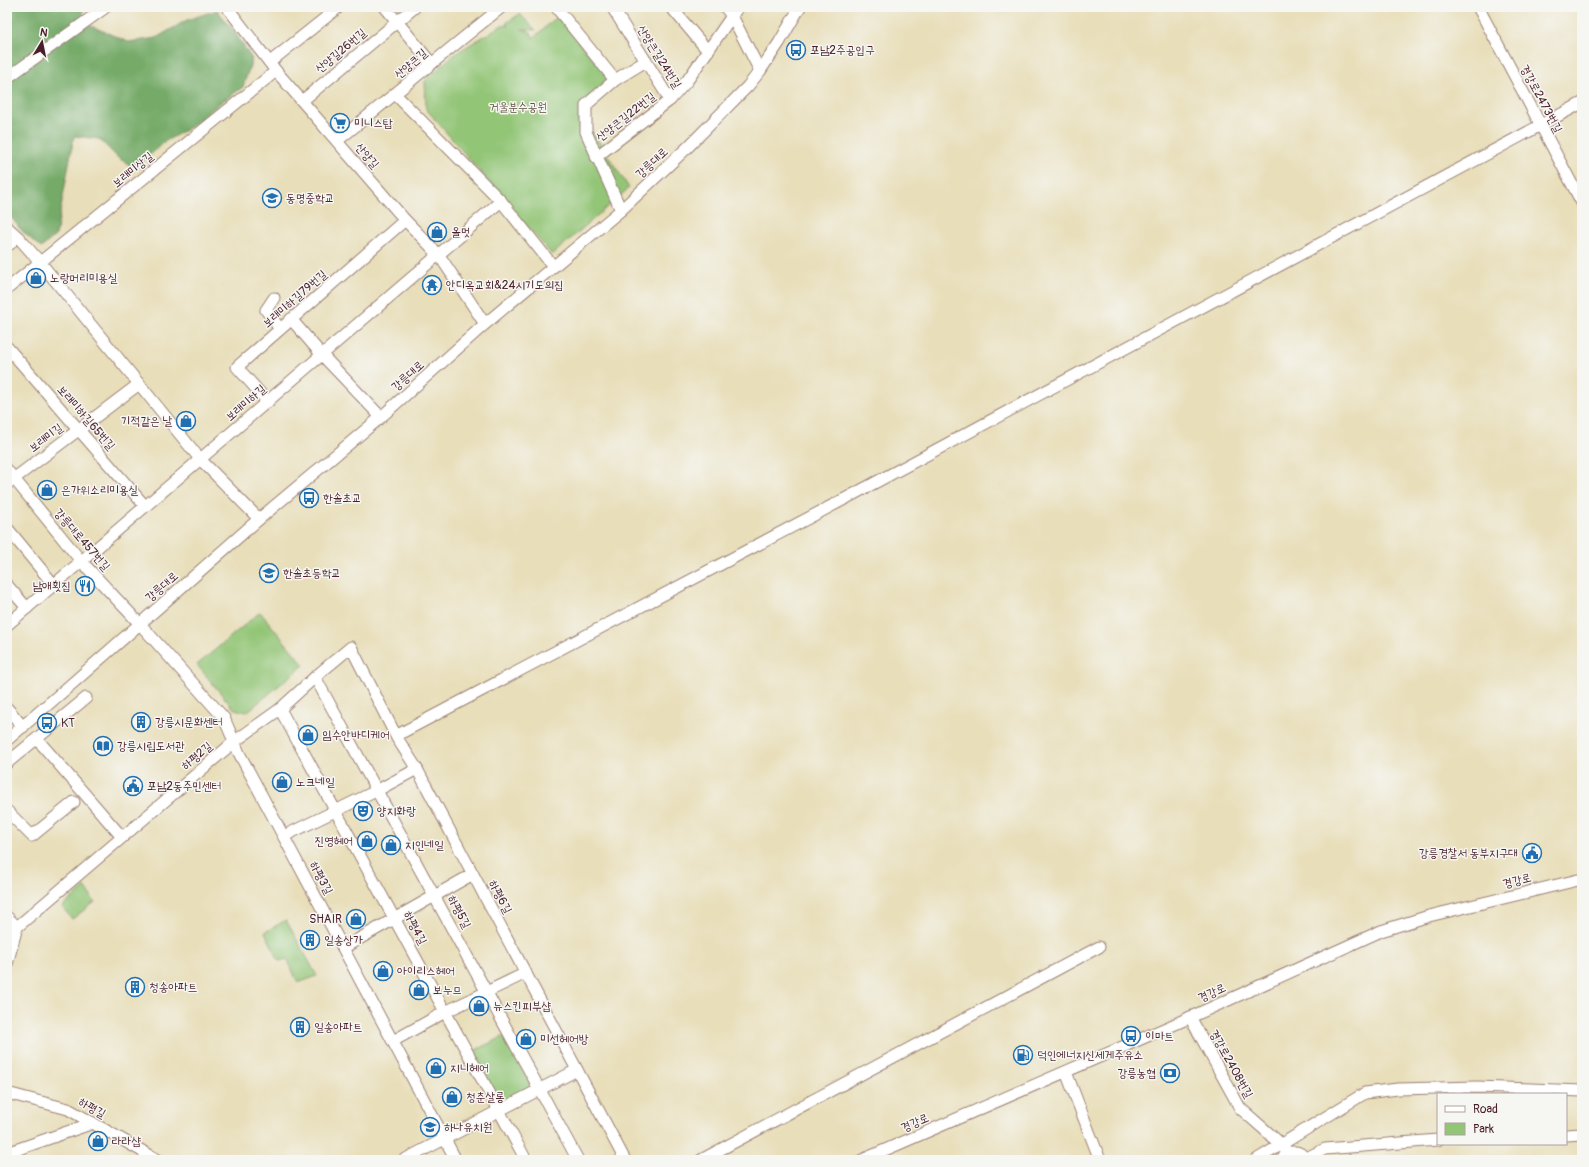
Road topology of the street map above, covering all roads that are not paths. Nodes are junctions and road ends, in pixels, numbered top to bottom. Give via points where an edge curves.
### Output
1 (106, 7) edge
2 (227, 7) edge
3 (339, 7) edge
4 (385, 7) edge
5 (415, 7) edge
6 (502, 7) edge
7 (556, 7) edge
8 (612, 7) edge
9 (671, 7) edge
10 (800, 7) edge
11 (1478, 7) edge
12 (732, 10) edge
13 (396, 22) junction
14 (708, 51) junction
15 (646, 61) junction
16 (431, 63) junction
17 (273, 66) junction
18 (760, 71) junction
19 (7, 78) edge
20 (615, 80) junction
21 (396, 94) junction
22 (670, 100) junction
23 (302, 101) junction
24 (1582, 103) edge
25 (1541, 126) junction
26 (337, 141) junction
27 (596, 157) junction
28 (501, 201) junction
29 (1582, 203) edge
30 (621, 210) junction
31 (405, 220) junction
32 (7, 228) edge
33 (439, 255) junction
34 (40, 262) junction
35 (553, 266) junction
36 (7, 289) edge
37 (274, 298) dead end
38 (291, 319) junction
39 (485, 324) junction
40 (280, 329) junction
41 (7, 347) edge
42 (322, 355) junction
43 (139, 384) junction
44 (268, 402) junction
45 (381, 417) junction
46 (78, 430) junction
47 (200, 459) junction
48 (9, 477) edge
49 (145, 506) junction
50 (259, 519) junction
51 (7, 528) edge
52 (82, 561) junction
53 (7, 585) edge
54 (54, 585) junction
55 (27, 608) junction
56 (140, 624) junction
57 (7, 625) edge
58 (351, 647) joint
59 (315, 677) junction
60 (86, 698) dead end
61 (7, 708) edge
62 (280, 709) junction
63 (23, 727) junction
64 (403, 732) dead end
65 (37, 739) junction
66 (7, 740) edge
67 (234, 742) junction
68 (7, 763) edge
69 (417, 769) junction
70 (378, 790) junction
71 (74, 802) dead end
72 (7, 811) edge
73 (336, 811) junction
74 (284, 836) junction
75 (122, 837) junction
76 (473, 874) junction
77 (1582, 878) edge
78 (435, 896) junction
79 (7, 918) edge
80 (395, 919) junction
81 (17, 928) junction
82 (1099, 946) dead end
83 (343, 948) junction
84 (7, 964) edge
85 (526, 973) junction
86 (487, 992) junction
87 (446, 1012) junction
88 (1190, 1017) junction
89 (393, 1041) junction
90 (577, 1070) junction
91 (1066, 1072) junction
92 (540, 1089) junction
93 (1582, 1091) edge
94 (7, 1093) edge
95 (499, 1110) junction
96 (93, 1123) junction
97 (1582, 1134) edge
98 (1567, 1135) edge
99 (445, 1139) junction
100 (1437, 1140) edge
101 (1281, 1144) junction
102 (7, 1153) edge
103 (1285, 1157) edge
104 (1306, 1159) edge
105 (158, 1160) edge
106 (404, 1160) edge
107 (456, 1160) edge
108 (526, 1160) edge
109 (578, 1160) edge
110 (625, 1160) edge
111 (701, 1160) edge
112 (862, 1160) edge
113 (1100, 1160) edge
114 (1256, 1160) edge

1 - 19 street
2 - 17 street, 산양길
3 - 17 street, 보래미상길
4 - 13 street
5 - 13 street, 산양길26번길
6 - 16 street, 산양큰길
7 - 20 street
8 - 15 street, 산양큰길24번길
9 - 14 street
10 - 18 street, 강릉대로
11 - 25 street, 경강로2473번길
12 - 14 street, 산양큰길22번길
12 - 18 street
13 - 16 street
13 - 23 street, 산양길26번길
14 - 22 street, 산양큰길22번길
15 - 20 street, 산양큰길22번길
15 - 22 street, 산양큰길24번길
16 - 21 street, 산양큰길
17 - 23 street, 산양길
17 - 34 street, 보래미상길
18 - 30 street, 강릉대로 via 718,118
20 - 27 street, 산양큰길22번길 via 586,105 586,132
21 - 26 street, 산양큰길
21 - 28 street
22 - 27 street, 산양큰길22번길
23 - 26 street, 산양길
24 - 25 street
25 - 29 street, 경강로2473번길
25 - 64 street
26 - 31 street, 산양길
27 - 30 street
28 - 33 street, 보래미하길
28 - 35 street
30 - 35 street, 강릉대로
31 - 33 street, 산양길
31 - 38 street, 보래미하길79번길
32 - 34 street
33 - 39 street, 산양길
33 - 42 street, 보래미하길
34 - 36 street, 보래미상길
34 - 43 street
35 - 39 street, 강릉대로
37 - 40 street via 266,310
38 - 40 street, 보래미하길79번길
38 - 42 street
39 - 45 street, 강릉대로
40 - 44 street, 보래미하길79번길 via 237,366
41 - 46 street, 보래미하길65번길
42 - 44 street, 보래미하길
42 - 45 street
43 - 46 street, 보래미길
43 - 47 street
44 - 47 street, 보래미하길
45 - 50 street, 강릉대로
46 - 48 street, 보래미길
46 - 49 street, 보래미하길65번길
47 - 49 street, 보래미하길
47 - 50 street
48 - 52 street, 강릉대로457번길
49 - 52 street, 보래미하길
50 - 56 street, 강릉대로
51 - 54 street
52 - 54 street, 보래미하길
52 - 56 street, 강릉대로457번길
53 - 55 street
54 - 55 street, 보래미하길
55 - 57 street, 보래미하길
56 - 63 street, 강릉대로
56 - 67 street, 하평3길 via 224,718
58 - 59 street, 하평2길
58 - 69 street, 하평6길 via 397,738
59 - 62 street, 하평2길
59 - 70 street, 하평5길
60 - 65 street
61 - 63 street
62 - 67 street, 하평2길
62 - 73 street, 하평4길
63 - 66 street, 강릉대로
65 - 68 street
65 - 75 street
67 - 74 street, 하평3길
67 - 75 street, 하평2길
69 - 70 street
69 - 76 street, 하평6길
70 - 73 street
70 - 78 street, 하평5길
71 - 72 street via 32,836
73 - 74 street
73 - 80 street, 하평4길
74 - 83 street, 하평3길
75 - 81 street, 하평2길
76 - 78 street
76 - 85 street, 하평6길
77 - 88 street, 경강로 via 1430,916 1381,931
78 - 80 street
78 - 86 street, 하평5길
79 - 81 street
80 - 83 street
80 - 87 street, 하평4길
81 - 84 street
82 - 111 street
83 - 89 street, 하평3길
85 - 86 street
85 - 90 street, 하평6길
86 - 87 street
86 - 92 street, 하평5길
87 - 89 street
87 - 95 street, 하평4길
88 - 91 street, 경강로
88 - 101 street, 경강로2408번길 via 1240,1108
89 - 99 street, 하평3길
90 - 92 street
90 - 110 street, 하평6길
91 - 112 street, 경강로
91 - 113 street
92 - 95 street
92 - 109 street, 하평5길
93 - 101 street via 1477,1087 1398,1089 1365,1094
94 - 96 street, 하평길 via 68,1109
95 - 99 street
95 - 108 street, 하평4길
96 - 102 street
96 - 105 street, 하평길
97 - 98 street
99 - 106 street
99 - 107 street, 하평3길
100 - 104 street via 1326,1149
101 - 103 street, 경강로2408번길
101 - 114 street
103 - 104 street, 경강로2408번길 via 1292,1152 1300,1153

